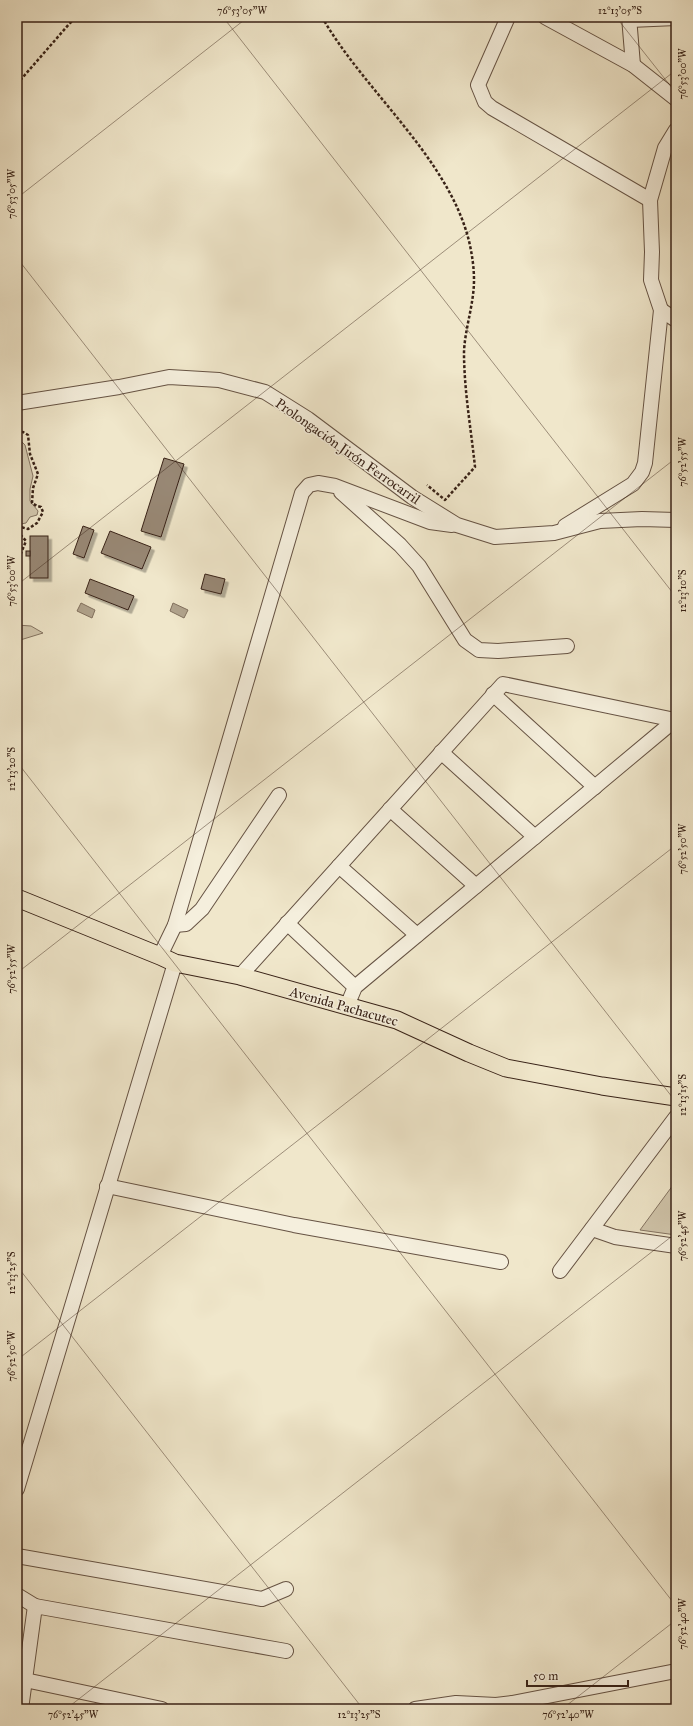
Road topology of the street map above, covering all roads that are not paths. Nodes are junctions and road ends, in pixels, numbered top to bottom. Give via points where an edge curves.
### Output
1 (508, 17) edge
2 (545, 17) edge
3 (676, 18) edge
4 (630, 19) edge
5 (633, 65) junction
6 (676, 99) edge
7 (676, 130) edge
8 (650, 200) junction
9 (661, 310) junction
10 (676, 320) edge
11 (17, 403) edge
12 (335, 486) junction
13 (676, 520) edge
14 (457, 525) junction
15 (554, 533) junction
16 (566, 646) dead end
17 (493, 694) junction
18 (441, 752) junction
19 (595, 787) junction
20 (280, 795) dead end
21 (390, 809) junction
22 (535, 837) junction
23 (339, 866) junction
24 (476, 886) junction
25 (17, 898) edge
26 (287, 923) junction
27 (175, 925) junction
28 (417, 935) junction
29 (168, 960) junction
30 (240, 976) junction
31 (355, 987) junction
32 (347, 1006) junction
33 (676, 1097) edge
34 (676, 1117) edge
35 (107, 1186) junction
36 (592, 1229) junction
37 (676, 1246) edge
38 (501, 1262) dead end
39 (560, 1271) dead end
40 (17, 1489) edge
41 (17, 1556) edge
42 (286, 1589) dead end
43 (17, 1595) edge
44 (35, 1606) junction
45 (286, 1651) dead end
46 (676, 1671) edge
47 (25, 1680) junction
48 (21, 1709) edge
49 (162, 1709) edge
50 (415, 1709) edge

1 - 8 street via 478,85 485,102
2 - 5 street
3 - 4 street
4 - 5 street
5 - 6 street
7 - 8 street via 665,148
8 - 9 street via 651,280
9 - 10 street
9 - 15 street via 642,472 633,484
11 - 14 street, Prolongación Jirón Ferrocarril via 169,377 219,380 265,392 308,419 412,497
12 - 14 street via 430,522
12 - 16 street via 400,545 419,566 464,640 479,650
12 - 27 street via 318,483 309,485 302,493
13 - 15 street, Prolongación Jirón Ferrocarril via 600,521
14 - 15 street, Prolongación Jirón Ferrocarril via 495,537
17 - 18 street
17 - 19 street
17 - 19 street via 502,684 675,720
18 - 21 street
18 - 22 street
19 - 22 street
20 - 27 street via 202,909 186,924
21 - 23 street
21 - 24 street
22 - 24 street
23 - 26 street
23 - 28 street
24 - 28 street
25 - 29 main road, Avenida Pachacutec
26 - 30 street
26 - 31 street
27 - 29 street
28 - 31 street
29 - 30 main road, Avenida Pachacutec
29 - 35 street
30 - 32 main road, Avenida Pachacutec
31 - 32 street
32 - 33 main road, Avenida Pachacutec via 397,1020 506,1068
34 - 36 street
35 - 38 street via 294,1225
35 - 40 street
36 - 37 street via 615,1237
36 - 39 street
41 - 42 street via 262,1599
43 - 44 street
44 - 45 street
44 - 47 street
46 - 50 street via 512,1703 456,1703
47 - 48 street
47 - 49 street

